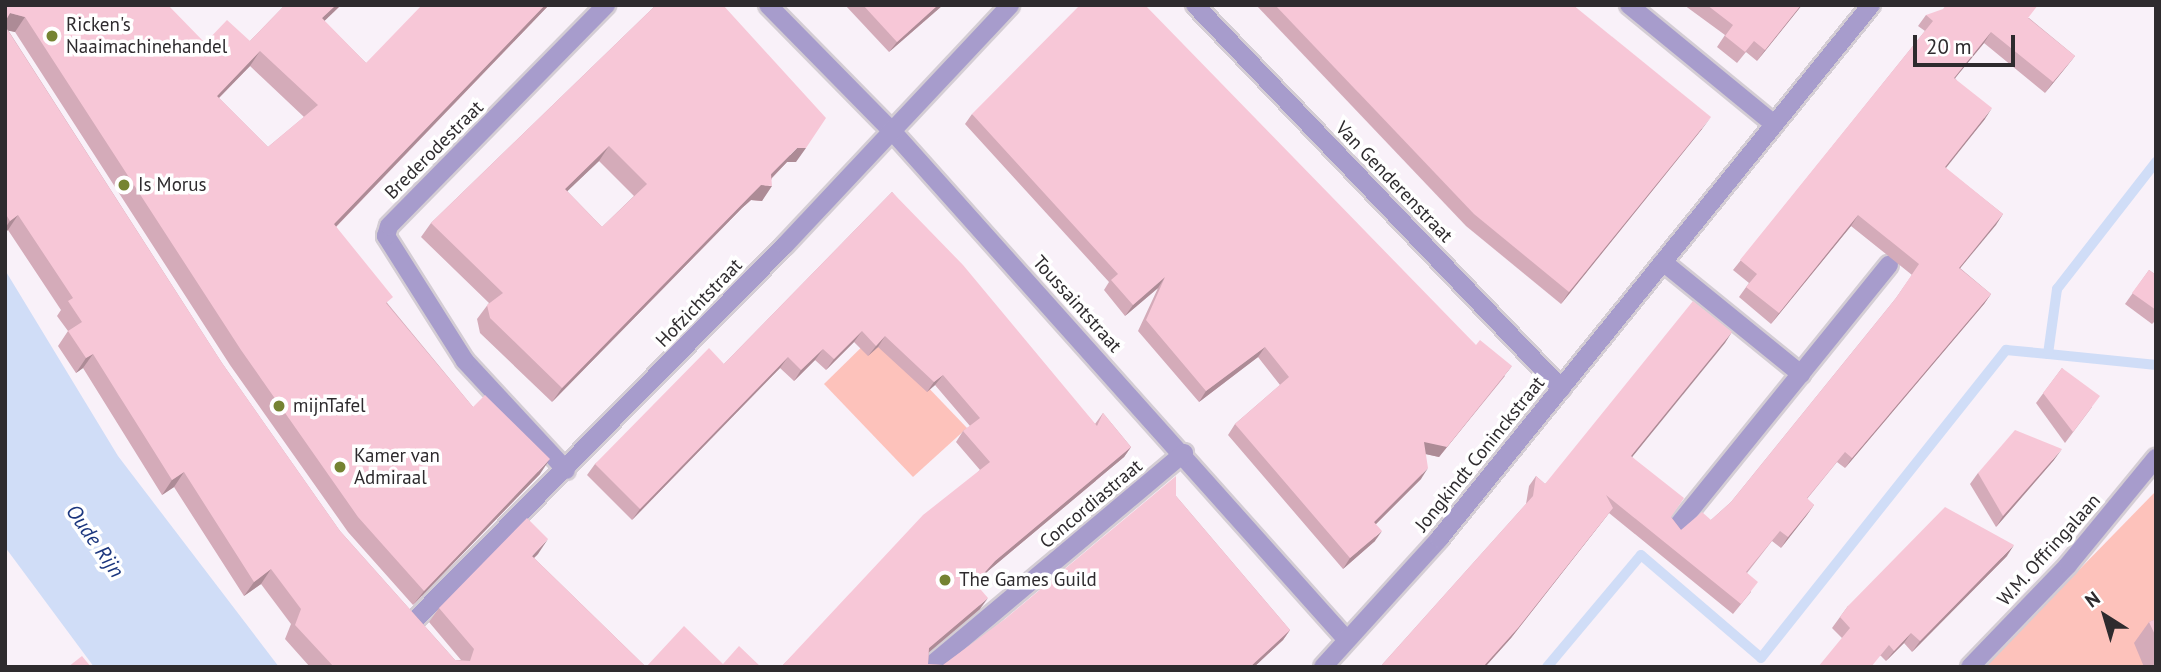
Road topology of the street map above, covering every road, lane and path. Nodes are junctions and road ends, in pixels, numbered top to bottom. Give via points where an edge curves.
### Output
1 (606, 5) edge
2 (768, 5) edge
3 (1010, 5) edge
4 (1195, 5) edge
5 (1629, 5) edge
6 (1871, 5) edge
7 (1774, 124) junction
8 (893, 132) junction
9 (1663, 262) junction
10 (1889, 265) dead end
11 (1801, 374) junction
12 (1561, 388) junction
13 (1184, 453) junction
14 (2156, 458) edge
15 (566, 470) junction
16 (1675, 529) edge
17 (1346, 639) junction
18 (428, 641) edge
19 (929, 667) edge
20 (1323, 667) edge
21 (1970, 667) edge

1 - 15 street, Brederodestraat via 389,226 386,236 465,361
2 - 8 street, Toussaintstraat
3 - 8 street, Hofzichtstraat
4 - 12 street, Van Genderenstraat
5 - 7 street
6 - 7 street, Jongkindt Coninckstraat
7 - 9 street, Jongkindt Coninckstraat
8 - 13 street, Toussaintstraat
8 - 15 street, Hofzichtstraat
9 - 11 street
9 - 12 street, Jongkindt Coninckstraat
10 - 11 street
11 - 16 street
12 - 17 street, Jongkindt Coninckstraat via 1439,539
13 - 17 street, Toussaintstraat
13 - 19 street, Concordiastraat
14 - 21 street, W.M. Offringalaan via 2067,565
15 - 18 street, Hofzichtstraat via 406,619
17 - 20 street, Jongkindt Coninckstraat

